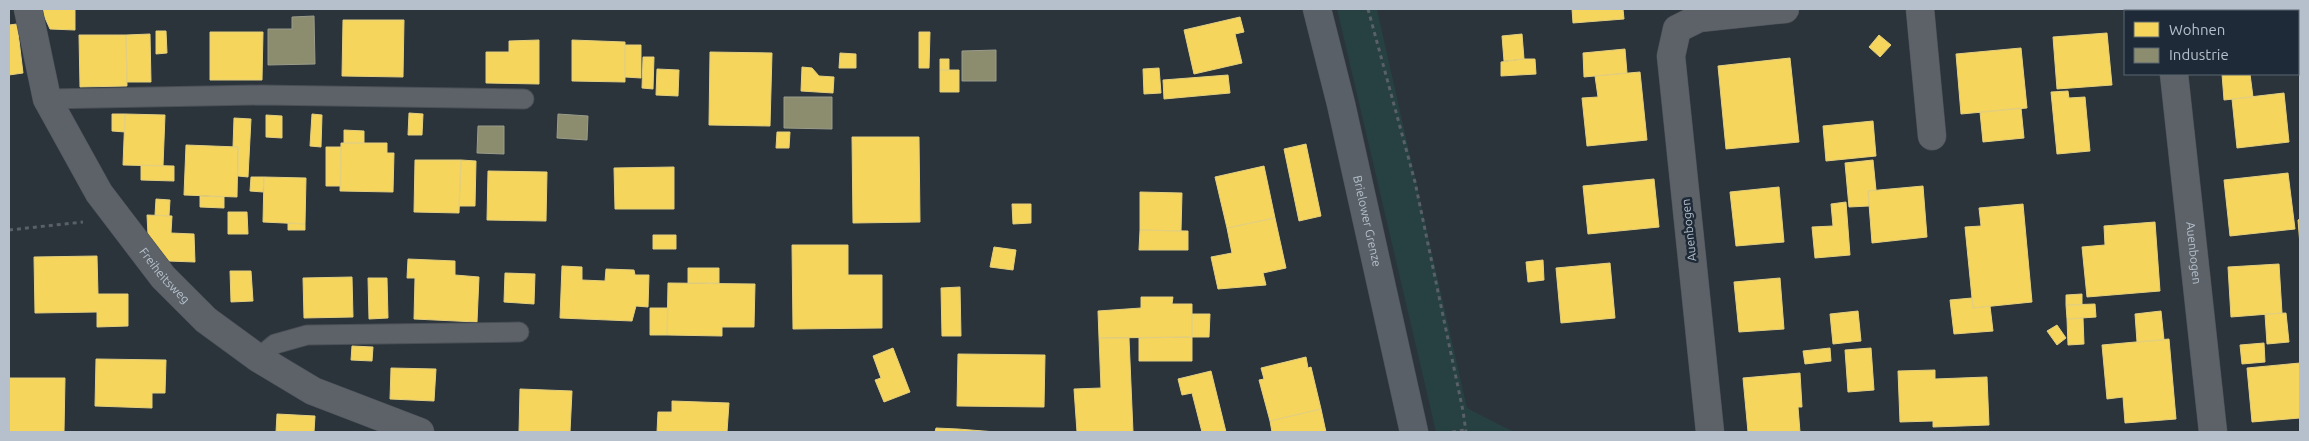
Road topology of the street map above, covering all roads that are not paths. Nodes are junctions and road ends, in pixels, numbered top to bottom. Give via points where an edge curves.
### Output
1 (28, 9) edge
2 (1317, 9) edge
3 (1785, 9) edge
4 (1920, 9) edge
5 (1671, 19) edge
6 (2174, 75) edge
7 (47, 99) junction
8 (524, 99) dead end
9 (1932, 136) dead end
10 (519, 332) dead end
11 (258, 358) junction
12 (420, 432) edge
13 (1414, 432) edge
14 (1710, 432) edge
15 (2213, 432) edge

1 - 7 street, Freiheitsweg
2 - 13 main road, Brielower Grenze
3 - 5 street, Auenbogen
4 - 9 street
5 - 14 street, Auenbogen via 1671,56
6 - 15 street, Auenbogen
7 - 8 lane via 261,96
7 - 11 street, Freiheitsweg via 99,193 163,277 206,320
10 - 11 lane via 307,336 275,344
11 - 12 street, Freiheitsweg via 313,391

